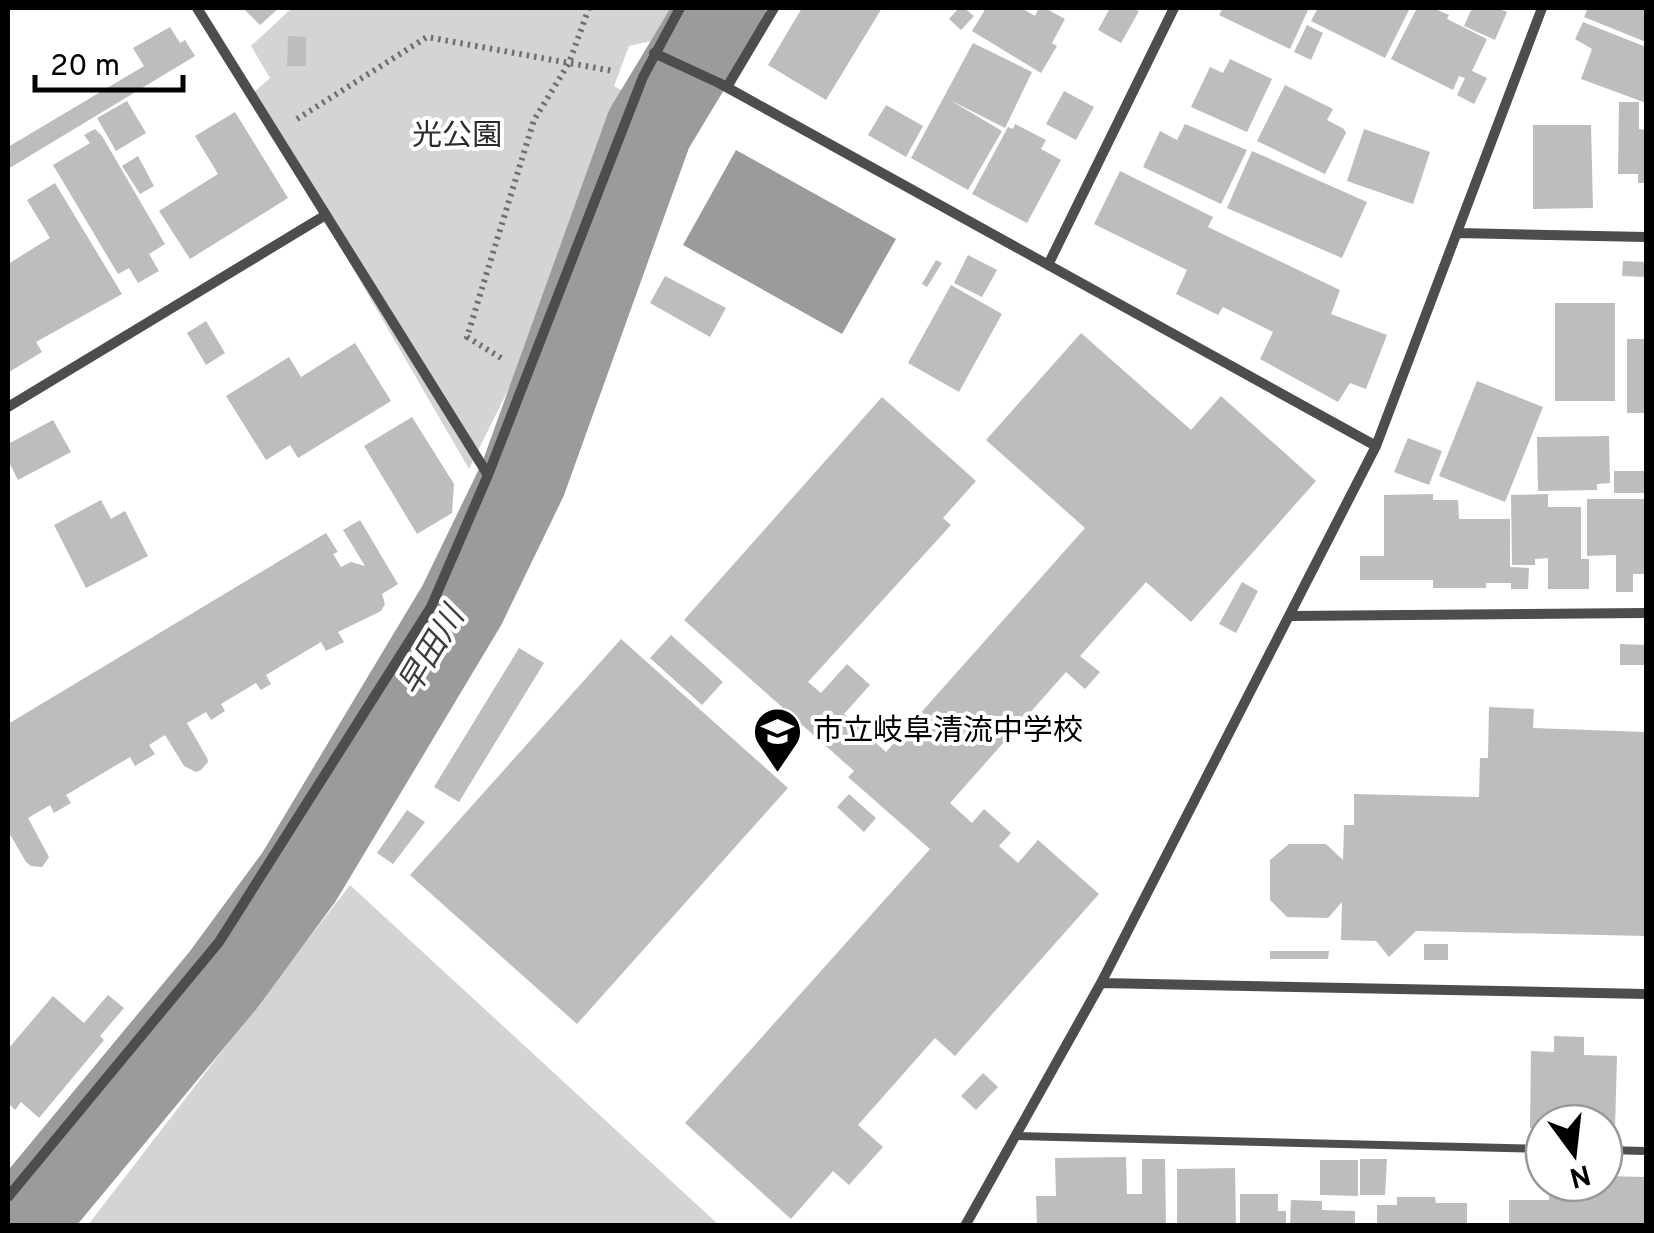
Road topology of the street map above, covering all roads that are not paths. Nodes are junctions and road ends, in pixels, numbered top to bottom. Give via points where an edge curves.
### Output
1 (197, 8) edge
2 (680, 8) edge
3 (774, 8) edge
4 (1174, 8) edge
5 (1542, 8) edge
6 (654, 53) junction
7 (723, 85) junction
8 (324, 216) junction
9 (1458, 233) junction
10 (1646, 236) edge
11 (1048, 265) junction
12 (8, 407) edge
13 (1376, 446) junction
14 (488, 475) junction
15 (1646, 613) edge
16 (1291, 616) junction
17 (1101, 983) junction
18 (1646, 994) edge
19 (1015, 1136) junction
20 (1524, 1148) edge
21 (8, 1197) edge
22 (965, 1226) edge

1 - 8 street
2 - 6 street
3 - 7 street
4 - 11 street
5 - 9 street
6 - 7 street
6 - 14 street
7 - 11 street
8 - 12 street
8 - 14 street
9 - 10 street
9 - 13 street
11 - 13 street
13 - 16 street
14 - 21 street via 431,607 218,942
15 - 16 street
16 - 17 street
17 - 18 street
17 - 19 street
19 - 20 lane
19 - 22 street

